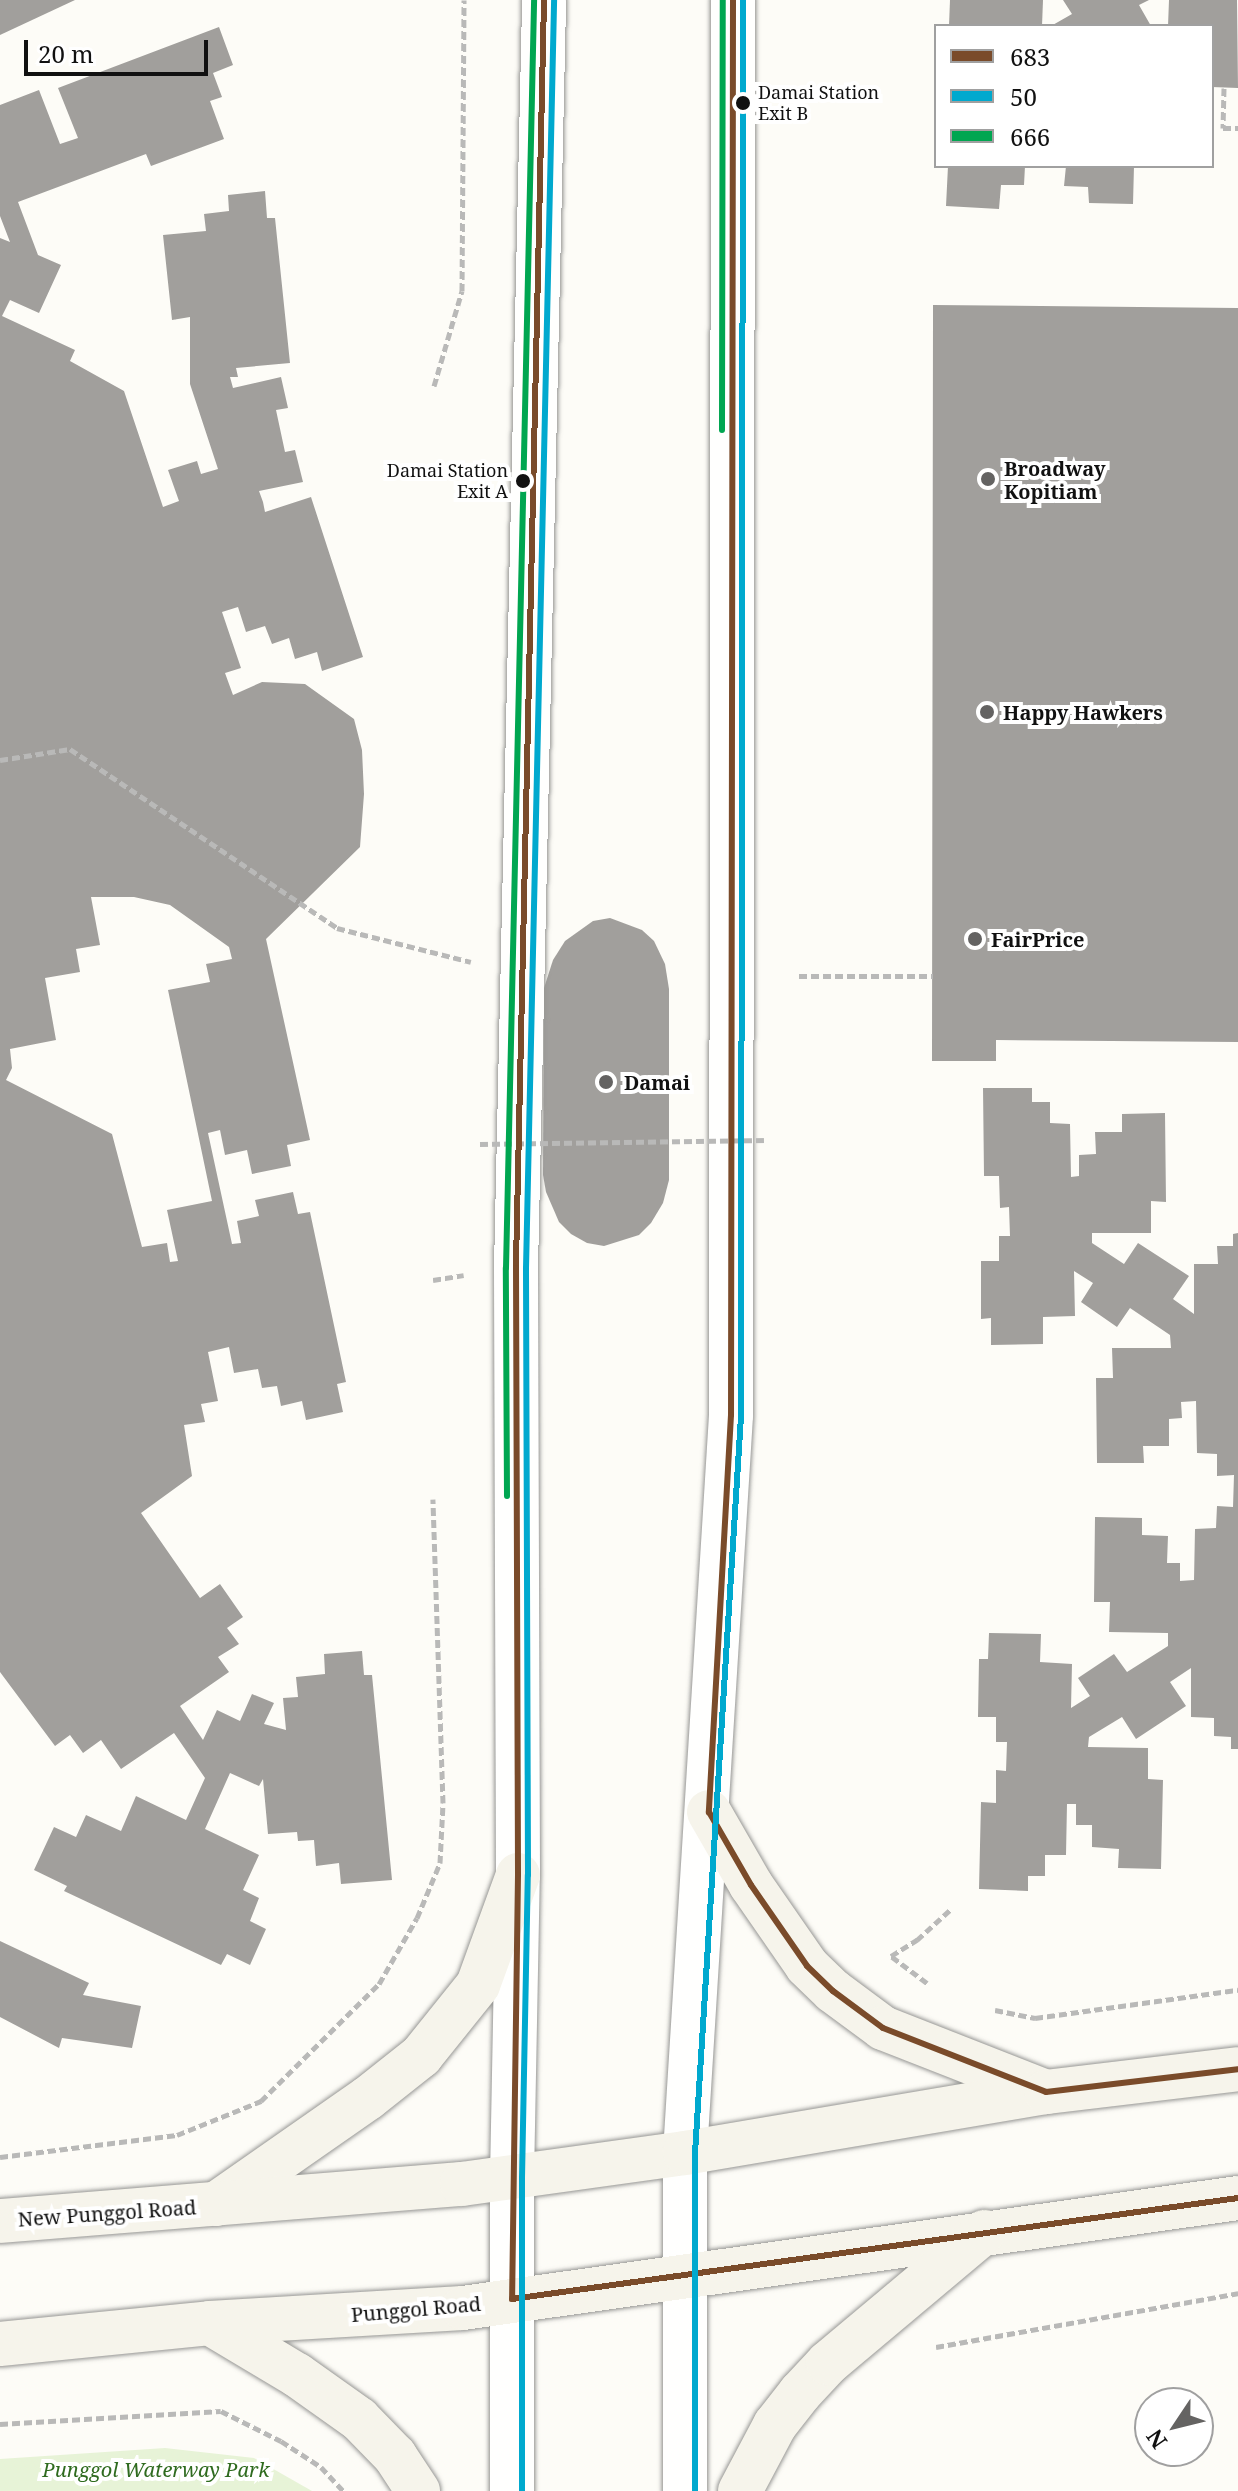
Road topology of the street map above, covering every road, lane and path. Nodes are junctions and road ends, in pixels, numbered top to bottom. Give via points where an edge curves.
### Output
1 (464, 0) edge
2 (544, 0) edge
3 (733, 0) edge
4 (1224, 88) dead end
5 (1238, 128) edge
6 (434, 386) dead end
7 (0, 760) edge
8 (479, 963) dead end
9 (799, 976) dead end
10 (933, 976) dead end
11 (768, 1140) dead end
12 (480, 1144) dead end
13 (433, 1499) dead end
14 (709, 1812) junction
15 (518, 1875) junction
16 (952, 1908) dead end
17 (939, 1990) dead end
18 (1238, 1990) edge
19 (993, 2010) dead end
20 (1238, 2069) edge
21 (1046, 2092) junction
22 (685, 2153) junction
23 (0, 2157) edge
24 (512, 2178) junction
25 (1238, 2198) edge
26 (214, 2206) junction
27 (0, 2221) edge
28 (984, 2232) junction
29 (686, 2274) junction
30 (1238, 2293) edge
31 (512, 2299) junction
32 (210, 2323) junction
33 (0, 2344) edge
34 (928, 2354) dead end
35 (0, 2424) edge
36 (343, 2491) edge
37 (418, 2491) edge
38 (512, 2491) edge
39 (685, 2491) edge
40 (740, 2491) edge

1 - 6 path via 462,291
2 - 15 street via 516,1268
3 - 14 street via 731,1415
4 - 5 path via 1223,128
7 - 8 path via 70,749 337,928
9 - 10 path
11 - 12 path, bridge
13 - 23 path via 443,1803 440,1863 417,1918 379,1984 261,2101 177,2135
14 - 21 main road via 807,1966 833,1991 883,2028
14 - 22 street
15 - 24 street
15 - 26 main road via 478,1985 421,2056
16 - 17 path via 891,1956
18 - 19 path via 1035,2018
20 - 21 main road
21 - 22 main road
22 - 24 main road
22 - 29 street
24 - 26 main road
24 - 31 street
25 - 28 main road, Punggol Road
26 - 27 main road, New Punggol Road
28 - 29 main road, Punggol Road
28 - 40 main road via 828,2363 775,2425
29 - 31 main road, Punggol Road
29 - 39 street
30 - 34 path via 939,2345
31 - 32 main road, Punggol Road via 463,2308
31 - 38 street
32 - 33 main road
32 - 37 main road via 359,2419 395,2456
35 - 36 path via 221,2411 321,2467

